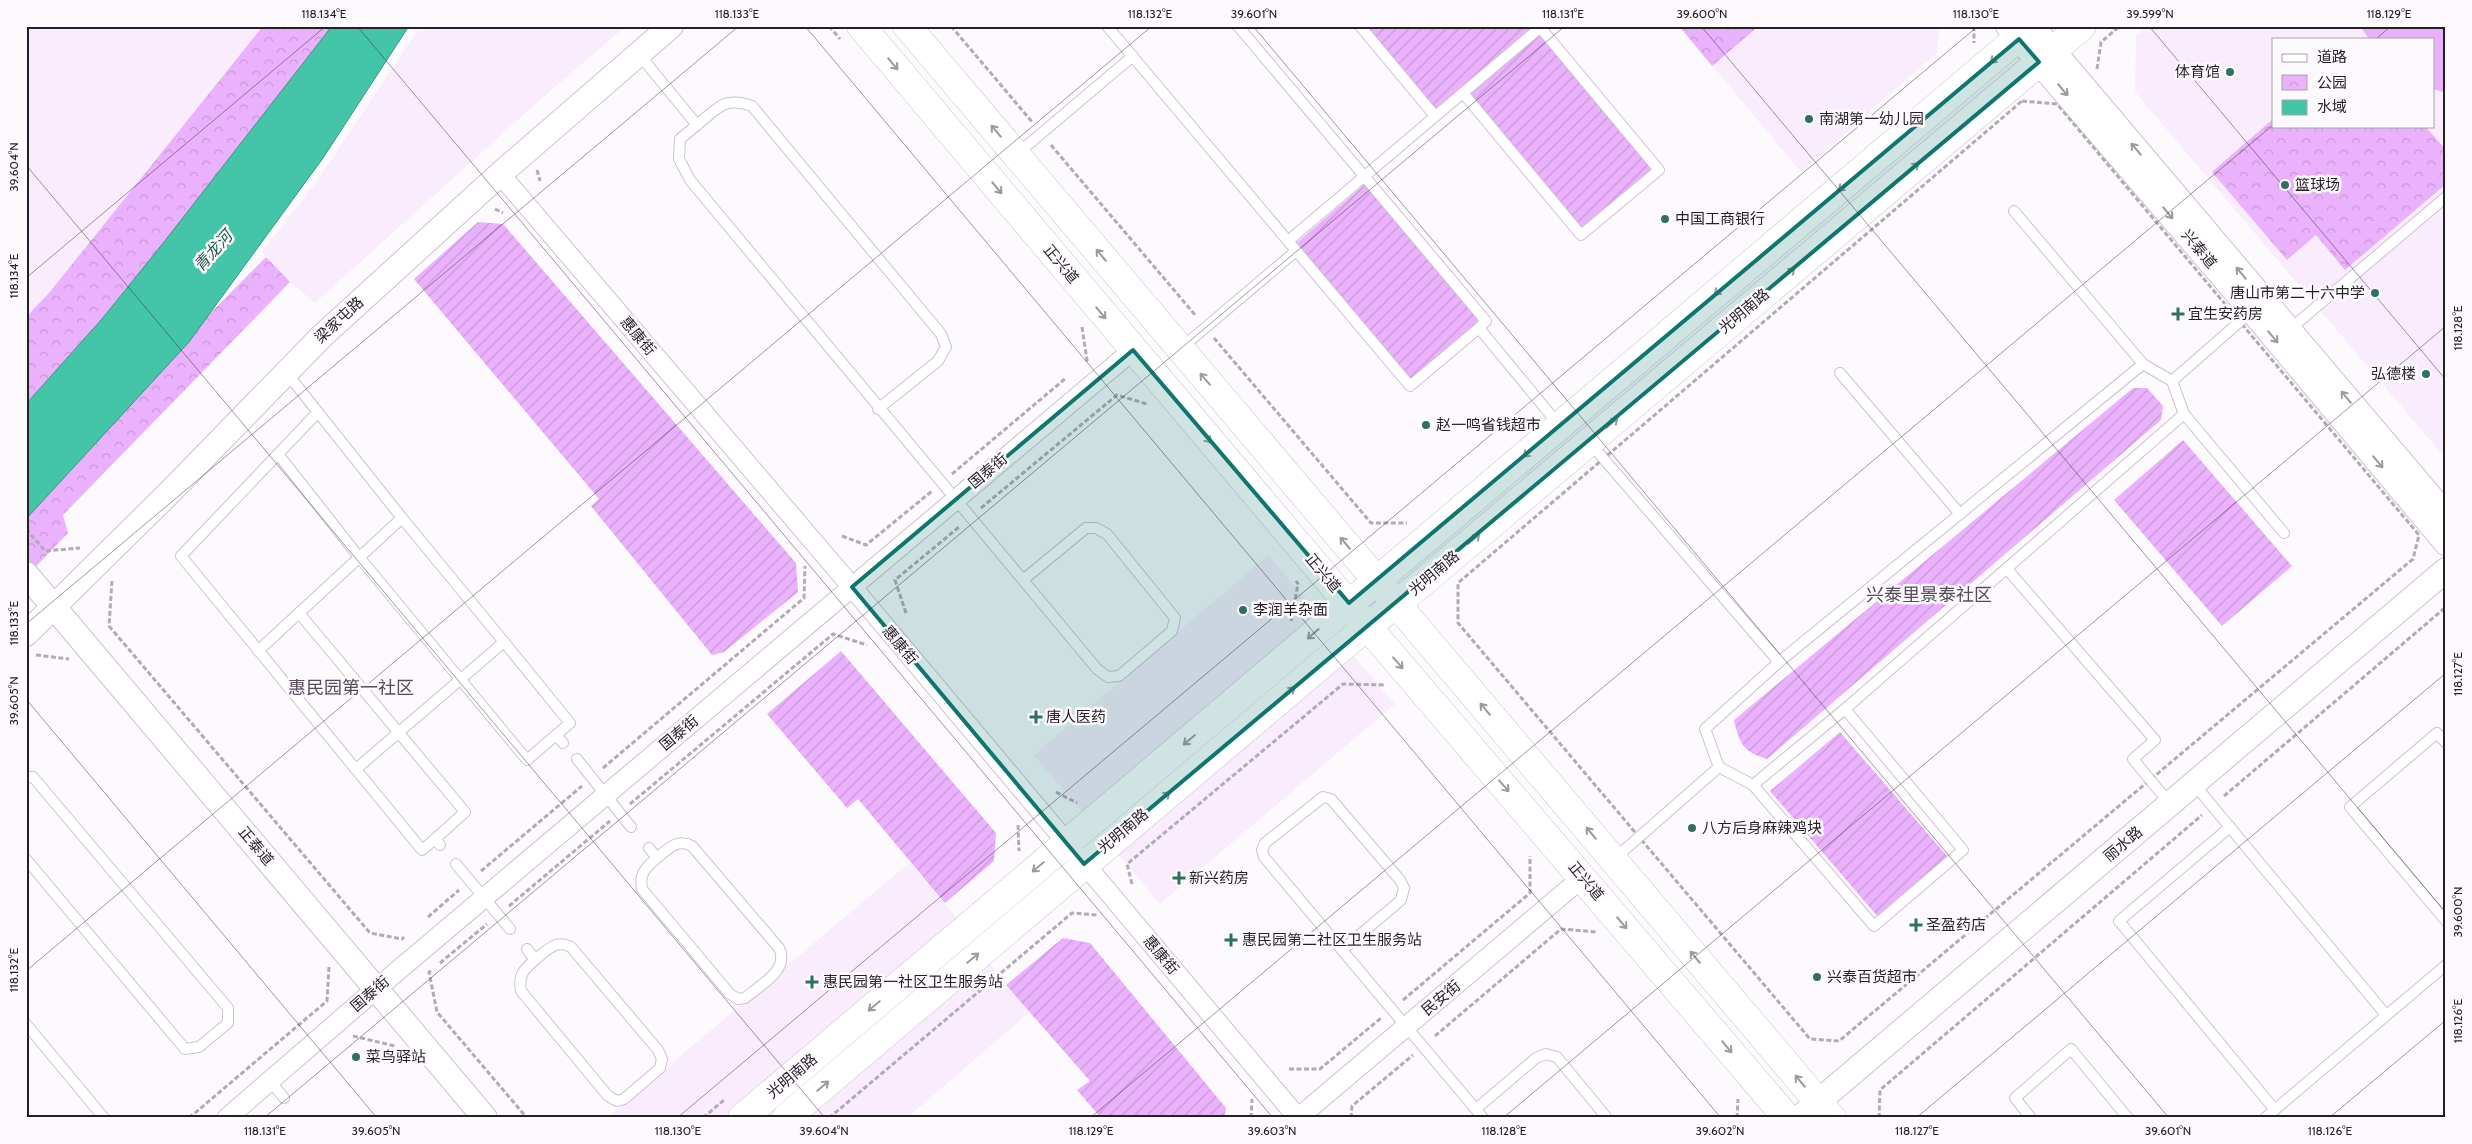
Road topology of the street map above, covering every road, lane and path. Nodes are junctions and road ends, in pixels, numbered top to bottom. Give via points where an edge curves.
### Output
1 (671, 26) edge
2 (861, 26) edge
3 (907, 26) edge
4 (951, 26) edge
5 (1107, 26) edge
6 (1238, 26) edge
7 (1360, 26) edge
8 (1974, 26) edge
9 (2082, 26) edge
10 (2120, 26) edge
11 (1541, 27) edge
12 (2023, 29) edge
13 (1974, 44) dead end
14 (638, 53) junction
15 (1133, 56) junction
16 (2046, 56) junction
17 (2097, 70) dead end
18 (1463, 93) junction
19 (2022, 100) dead end
20 (1436, 116) junction
21 (697, 125) junction
22 (1042, 133) junction
23 (1016, 155) junction
24 (500, 174) junction
25 (1365, 177) junction
26 (2446, 196) edge
27 (2014, 211) dead end
28 (1288, 241) junction
29 (1296, 252) junction
30 (2246, 316) junction
31 (1206, 328) junction
32 (1479, 328) junction
33 (2289, 330) junction
34 (1180, 349) junction
35 (1132, 350) junction
36 (1087, 360) dead end
37 (2143, 364) junction
38 (1080, 366) dead end
39 (286, 372) junction
40 (1073, 372) dead end
41 (1840, 372) dead end
42 (2172, 381) junction
43 (1116, 395) dead end
44 (878, 409) junction
45 (318, 412) junction
46 (2184, 414) junction
47 (1560, 426) junction
48 (1589, 442) junction
49 (278, 454) junction
50 (941, 483) junction
51 (955, 500) junction
52 (1960, 514) junction
53 (2446, 515) edge
54 (402, 518) junction
55 (970, 518) junction
56 (1410, 523) dead end
57 (26, 529) edge
58 (2284, 533) dead end
59 (842, 536) dead end
60 (2446, 543) edge
61 (84, 548) dead end
62 (359, 558) junction
63 (805, 566) dead end
64 (2007, 569) junction
65 (2446, 570) edge
66 (26, 574) edge
67 (112, 577) dead end
68 (1023, 580) junction
69 (1377, 580) junction
70 (1458, 582) dead end
71 (1298, 584) dead end
72 (852, 587) junction
73 (1349, 604) junction
74 (1397, 604) junction
75 (2446, 607) edge
76 (54, 608) junction
77 (300, 613) junction
78 (906, 613) dead end
79 (1292, 620) dead end
80 (1458, 623) dead end
81 (1367, 626) junction
82 (26, 634) edge
83 (504, 642) junction
84 (867, 646) dead end
85 (258, 651) junction
86 (1779, 662) junction
87 (460, 679) junction
88 (1390, 692) dead end
89 (1845, 709) junction
90 (398, 732) junction
91 (2446, 743) edge
92 (577, 759) dead end
93 (1719, 767) junction
94 (356, 769) junction
95 (26, 777) edge
96 (592, 778) junction
97 (2150, 780) junction
98 (2194, 784) junction
99 (1753, 785) junction
100 (1056, 792) dead end
101 (606, 794) junction
102 (1076, 804) dead end
103 (2170, 804) junction
104 (2213, 806) junction
105 (620, 812) junction
106 (1018, 825) dead end
107 (631, 827) dead end
108 (2230, 827) junction
109 (1067, 844) junction
110 (649, 848) dead end
111 (1020, 850) dead end
112 (1524, 850) dead end
113 (656, 858) junction
114 (1613, 859) junction
115 (26, 860) edge
116 (456, 864) dead end
117 (1084, 864) junction
118 (1583, 877) junction
119 (470, 881) junction
120 (1132, 884) dead end
121 (484, 897) junction
122 (498, 915) junction
123 (1096, 915) dead end
124 (2446, 921) edge
125 (422, 922) dead end
126 (510, 929) dead end
127 (408, 933) dead end
128 (1599, 933) dead end
129 (527, 949) dead end
130 (1342, 950) junction
131 (535, 960) junction
132 (2446, 965) edge
133 (376, 989) junction
134 (327, 1001) dead end
135 (1392, 1009) junction
136 (2386, 1015) junction
137 (26, 1024) edge
138 (1406, 1027) junction
139 (354, 1035) dead end
140 (1840, 1041) dead end
141 (1423, 1046) junction
142 (400, 1053) dead end
143 (1289, 1068) dead end
144 (270, 1081) junction
145 (284, 1098) dead end
146 (1252, 1099) dead end
147 (1476, 1109) junction
148 (2275, 1110) junction
149 (1817, 1112) edge
150 (104, 1118) edge
151 (190, 1118) edge
152 (227, 1118) edge
153 (485, 1118) edge
154 (527, 1118) edge
155 (742, 1118) edge
156 (786, 1118) edge
157 (829, 1118) edge
158 (1251, 1118) edge
159 (1298, 1118) edge
160 (1351, 1118) edge
161 (1483, 1118) edge
162 (1607, 1118) edge
163 (1787, 1118) edge
164 (1879, 1118) edge
165 (2031, 1118) edge
166 (2128, 1118) edge
167 (2265, 1118) edge

1 - 14 street, 梁家屯路
2 -> 35 main road, 正兴道
23 -> 3 main road
4 - 22 path
5 - 15 lane
6 - 25 lane
7 - 20 lane
8 - 13 path
9 - 16 main road, 光明南路
10 - 17 path via 2101,42
11 - 18 lane
11 - 18 lane via 1659,170 1581,235
12 - 16 street, 兴泰道
12 -> 47 main road, 光明南路
14 - 21 lane
14 - 24 street, 梁家屯路
15 - 22 lane
15 - 28 lane
16 -> 30 street, 兴泰道
33 -> 16 street, 兴泰道
48 -> 16 main road, 光明南路
18 - 20 lane
19 - 30 path via 2057,104
20 - 25 lane
21 - 44 lane via 680,139 679,159 690,180
21 - 44 lane via 725,102 752,106 941,334 946,347 938,361
22 - 23 lane
22 - 31 path
34 -> 23 main road
24 - 39 street, 梁家屯路
24 - 72 street, 惠康街
25 - 28 lane
25 - 32 lane via 1486,321
26 - 33 lane
27 - 37 lane
28 - 29 lane
29 - 31 lane
29 - 32 lane via 1410,386
30 - 42 lane
30 -> 60 street, 兴泰道
30 - 97 path via 2419,535 2413,559
31 - 34 lane
31 - 56 path via 1371,523
32 - 47 lane
53 -> 33 street, 兴泰道
69 -> 34 main road
35 - 51 street, 国泰街
35 -> 73 main road, 正兴道
36 - 38 path
37 - 42 lane
37 - 52 lane
39 - 45 lane
39 - 76 street, 梁家屯路
40 - 50 path
41 - 52 lane
42 - 46 lane
43 - 55 path
44 - 50 lane
45 - 49 lane
45 - 54 lane
46 - 58 lane
46 - 64 lane
47 -> 69 main road, 光明南路
74 -> 48 main road, 光明南路
48 - 86 lane
49 - 62 lane
49 - 85 lane via 181,556
50 - 51 lane
50 - 59 path via 866,545
51 - 55 lane
51 - 72 street, 国泰街
52 - 86 lane
54 - 62 lane
54 - 83 lane
55 - 68 lane
55 - 78 path via 895,580
57 - 61 path via 45,551
62 - 77 lane
62 - 87 lane
63 - 96 path via 804,598
64 - 89 lane
64 - 97 lane via 2155,740 2133,759
65 - 98 street, 丽水路
66 - 76 street, 正泰道
67 - 127 path via 109,626 370,933 402,939
68 - 68 lane via 1097,669 1108,677 1119,676 1172,632 1175,625 1175,618 1107,534 1096,528 1086,528
69 - 73 main road, 光明南路
69 - 74 main road
70 - 80 path
71 - 79 path
72 - 101 street, 国泰街
72 - 109 street, 惠康街
73 - 81 main road, 正兴道
73 -> 109 main road, 光明南路
74 - 81 main road, 光明南路
114 -> 74 main road
75 - 104 path
76 - 82 street, 梁家屯路
76 - 133 street, 正泰道
77 - 85 lane
77 - 90 lane
117 -> 81 main road, 光明南路
81 -> 118 main road, 正兴道
83 - 87 lane
83 - 87 lane via 570,723 560,739 527,760
84 - 105 path via 833,634
85 - 94 lane
86 - 93 lane via 1705,729
87 - 90 lane
88 - 120 path via 1384,684 1343,684 1127,864
89 - 99 lane
89 - 99 lane via 1963,850 1874,926
90 - 94 lane
90 - 94 lane via 465,812 438,842 422,850
91 - 124 lane via 2437,733 2350,806
92 - 96 lane
93 - 99 lane
93 - 114 lane
95 - 115 lane via 33,777 228,1008 228,1023 200,1047 185,1048
96 - 101 lane
96 - 119 path
97 - 103 lane
97 - 140 path
98 - 103 street, 丽水路
98 - 104 lane
100 - 102 path
101 - 105 lane
101 - 121 street, 国泰街
103 - 149 street, 丽水路
104 - 108 lane
104 - 164 path via 1880,1090
105 - 107 lane
105 - 122 path
106 - 111 path
108 - 136 lane
108 - 148 lane via 2119,921
109 - 117 street, 惠康街
109 -> 155 main road, 光明南路
110 - 113 lane
112 - 135 path via 1531,857 1530,893
113 - 113 lane via 643,870 642,889 730,994 738,999 745,998 782,966 784,957 779,948 692,846 685,842 676,843
149 -> 114 main road
116 - 119 lane
156 -> 117 main road, 光明南路
117 - 159 street, 惠康街
118 - 138 street, 民安街
118 -> 163 main road, 正兴道
119 - 121 lane
119 - 125 path
121 - 122 lane
121 - 133 street, 国泰街
122 - 126 lane
122 - 154 path via 430,972 437,1012
123 - 157 path via 1072,913
128 - 141 path via 1561,929
129 - 131 lane
130 - 130 lane via 1264,857 1262,850 1265,843 1323,797 1331,799 1404,888 1401,900
130 - 135 lane
131 - 131 lane via 522,971 521,991 608,1096 617,1101 624,1099 660,1068 662,1059 658,1050 571,948 563,943 555,944
132 - 136 lane
133 - 144 street, 国泰街
133 - 153 street, 正泰道
134 - 151 path
135 - 138 lane
135 - 143 path via 1320,1069
136 - 148 lane
137 - 150 lane
138 - 141 lane
138 - 159 street, 民安街
139 - 142 path via 394,1046
141 - 147 lane
141 - 160 path via 1352,1106
144 - 145 lane
144 - 152 street, 国泰街
146 - 158 path
147 - 161 lane
147 - 162 lane via 1536,1058 1546,1054 1558,1057
148 - 167 lane
165 - 166 lane via 2015,1098 2071,1050

